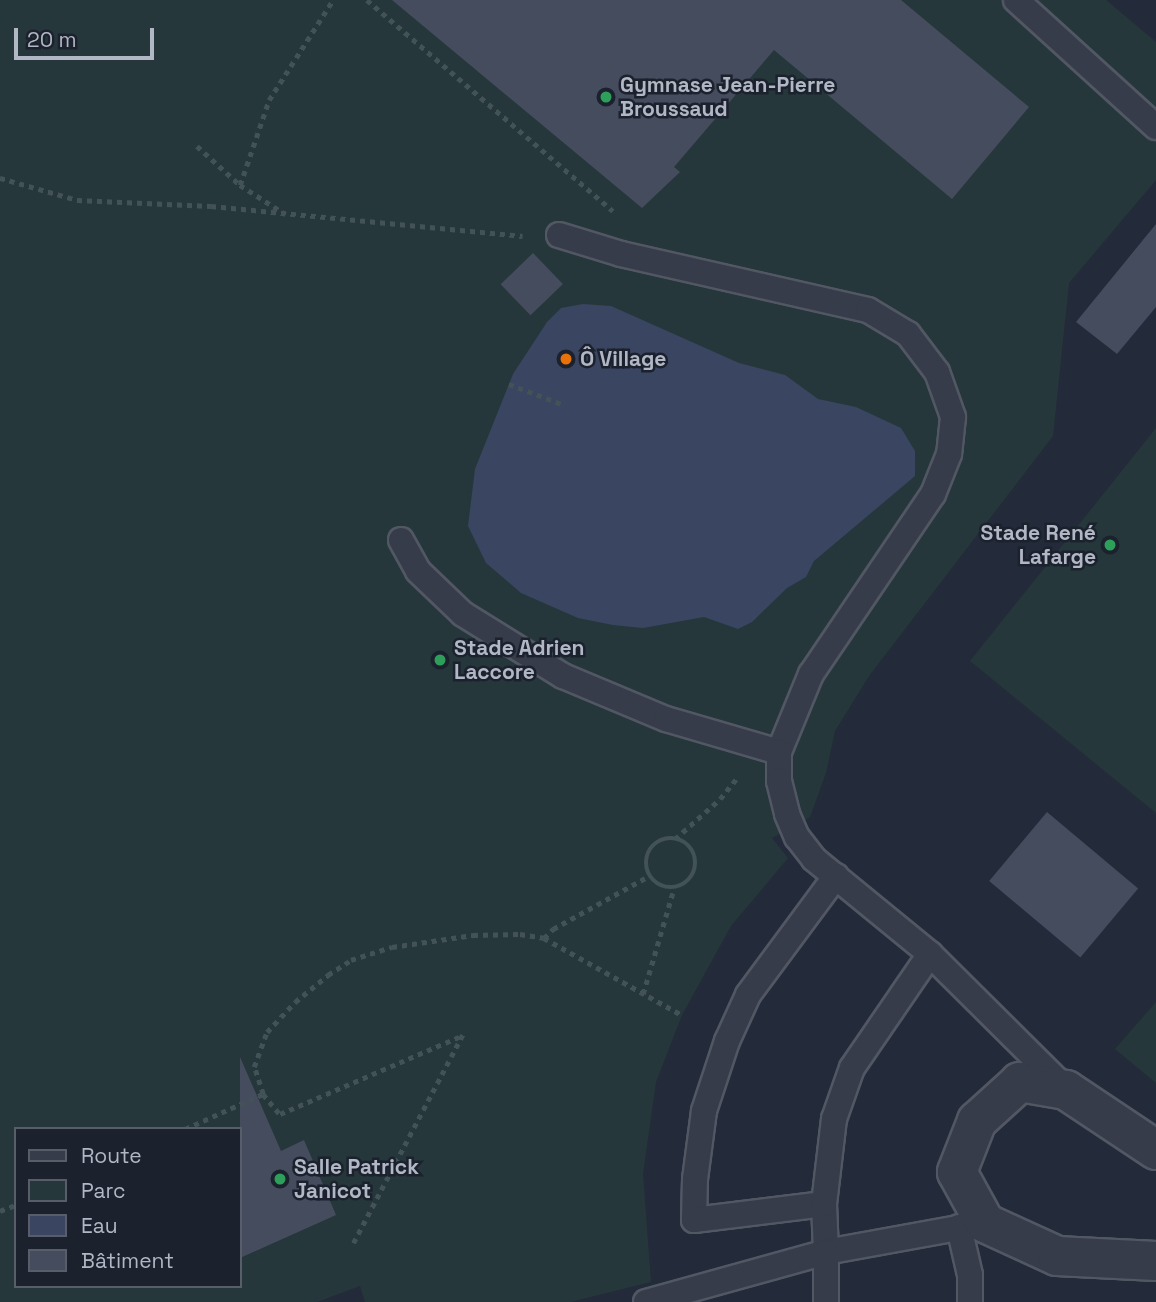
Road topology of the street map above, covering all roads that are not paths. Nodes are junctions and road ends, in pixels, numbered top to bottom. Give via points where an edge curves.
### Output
1 (1016, 0) edge
2 (1156, 127) edge
3 (559, 234) road end
4 (401, 540) dead end
5 (768, 749) junction
6 (836, 876) junction
7 (930, 954) junction
8 (1066, 1090) junction
9 (1156, 1150) edge
10 (824, 1204) junction
11 (972, 1225) junction
12 (826, 1252) junction
13 (1156, 1261) edge
14 (646, 1302) edge
15 (826, 1302) edge
16 (970, 1302) edge

1 - 2 lane
3 - 5 lane via 621,254 869,310 908,334 937,372 953,417 949,454 933,494 811,674
4 - 5 lane via 418,571 463,614 508,645 563,676 666,719
5 - 6 lane via 797,837 814,859
6 - 7 lane
6 - 10 lane via 748,995 727,1041 704,1111 694,1220
7 - 8 lane
7 - 10 lane via 852,1068 834,1119
8 - 9 street
8 - 11 street via 1020,1082 978,1121 957,1172
10 - 12 lane
11 - 12 lane
11 - 13 street via 1057,1256
11 - 16 lane
12 - 14 lane
12 - 15 lane

